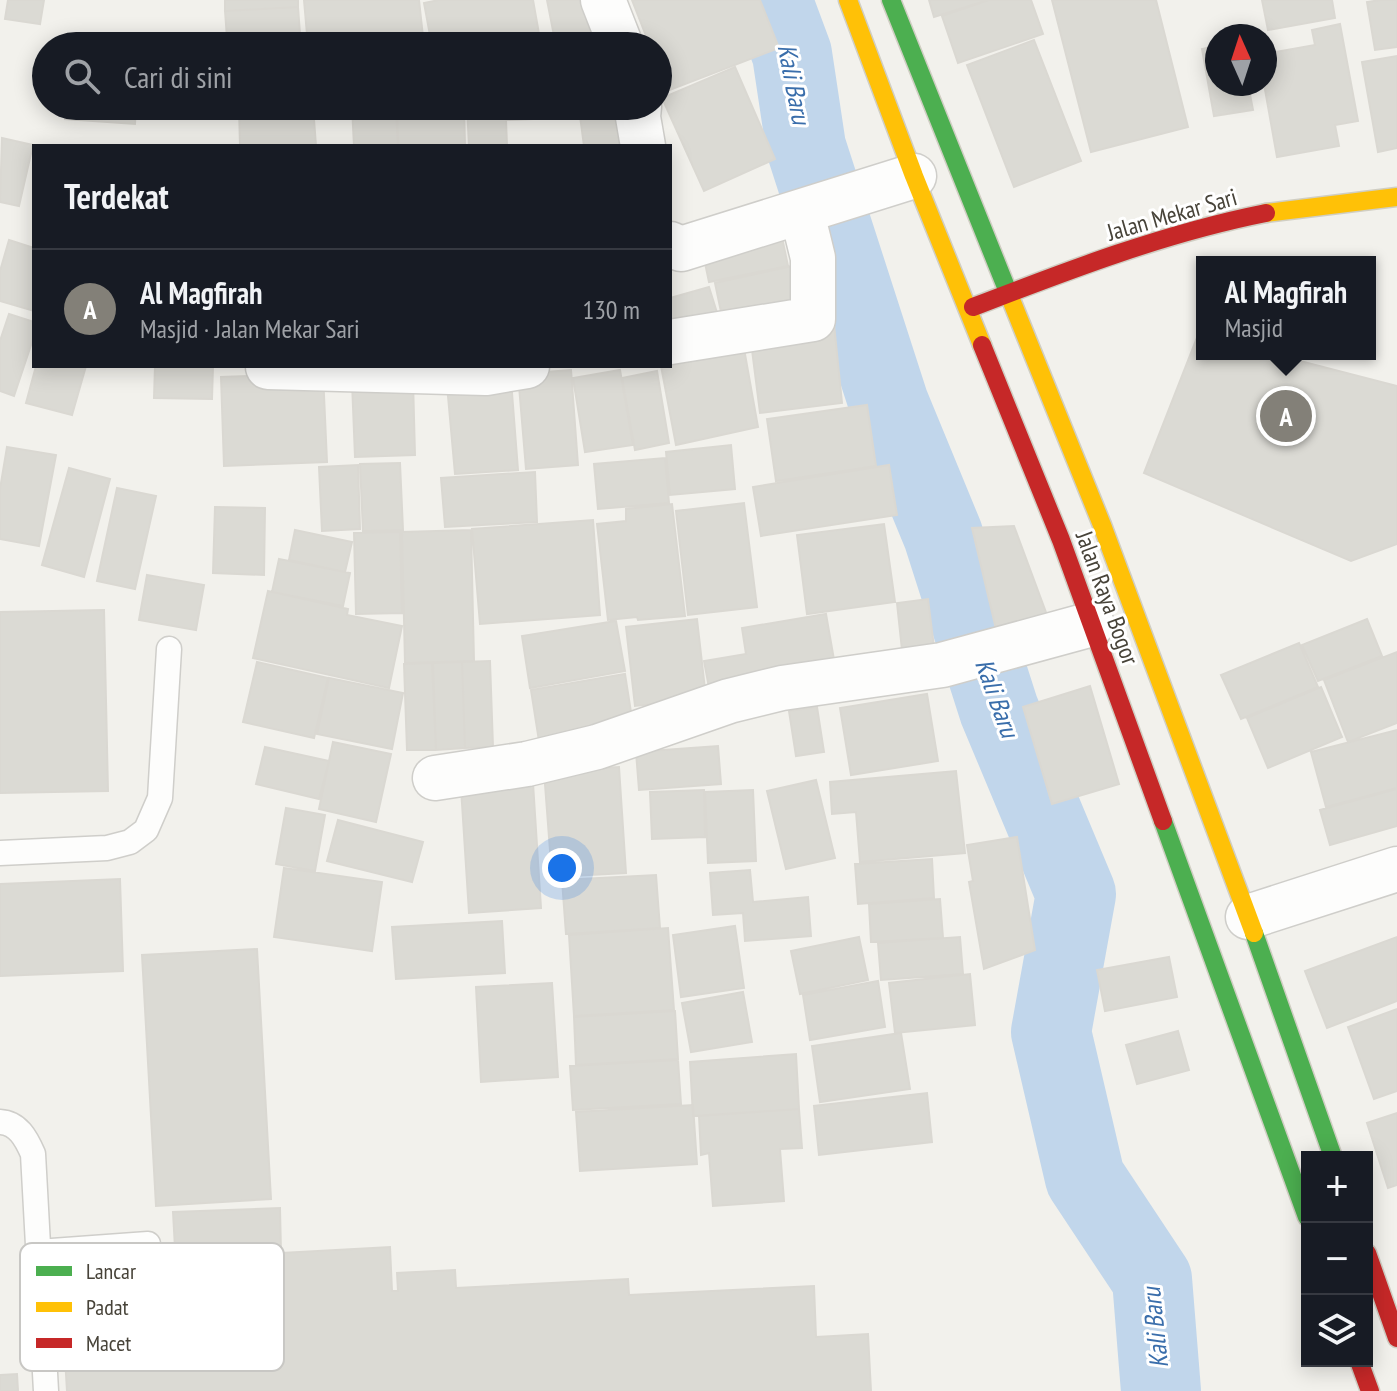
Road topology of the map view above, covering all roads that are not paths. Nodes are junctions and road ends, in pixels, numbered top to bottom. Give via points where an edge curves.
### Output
1 (603, 0) edge
2 (848, 0) edge
3 (891, 0) edge
4 (616, 32) edge
5 (639, 120) edge
6 (642, 144) edge
7 (914, 176) junction
8 (1397, 197) edge
9 (804, 212) junction
10 (672, 245) edge
11 (1008, 293) junction
12 (968, 310) junction
13 (672, 342) edge
14 (304, 368) edge
15 (515, 368) edge
16 (1081, 532) junction
17 (1092, 624) junction
18 (169, 649) dead end
19 (435, 778) dead end
20 (0, 853) edge
21 (1397, 869) edge
22 (1248, 917) junction
23 (0, 1122) edge
24 (1331, 1151) edge
25 (1301, 1200) edge
26 (38, 1243) edge
27 (1373, 1270) edge
28 (1397, 1338) edge
29 (1361, 1367) edge
30 (45, 1371) edge
31 (46, 1391) edge
32 (1370, 1391) edge

1 - 4 street
2 - 7 main road, Jalan Raya Bogor
3 - 11 main road, Jalan Raya Bogor
5 - 6 street
7 - 9 street
7 - 12 main road, Jalan Raya Bogor
8 - 11 main road, Jalan Mekar Sari via 1224,222
9 - 10 street via 681,249
9 - 13 street via 813,258 813,319
11 - 12 main road, Jalan Mekar Sari
11 - 16 main road, Jalan Raya Bogor
12 - 16 main road, Jalan Raya Bogor
14 - 15 street via 486,373
16 - 17 main road, Jalan Raya Bogor
16 - 22 main road, Jalan Raya Bogor
17 - 19 street via 942,665 782,688 597,747
17 - 25 main road, Jalan Raya Bogor
18 - 20 lane via 160,798 146,830 130,842 107,848
21 - 22 street
22 - 24 main road, Jalan Raya Bogor
23 - 26 lane via 25,1136 33,1154
27 - 28 main road
29 - 32 main road
30 - 31 lane

